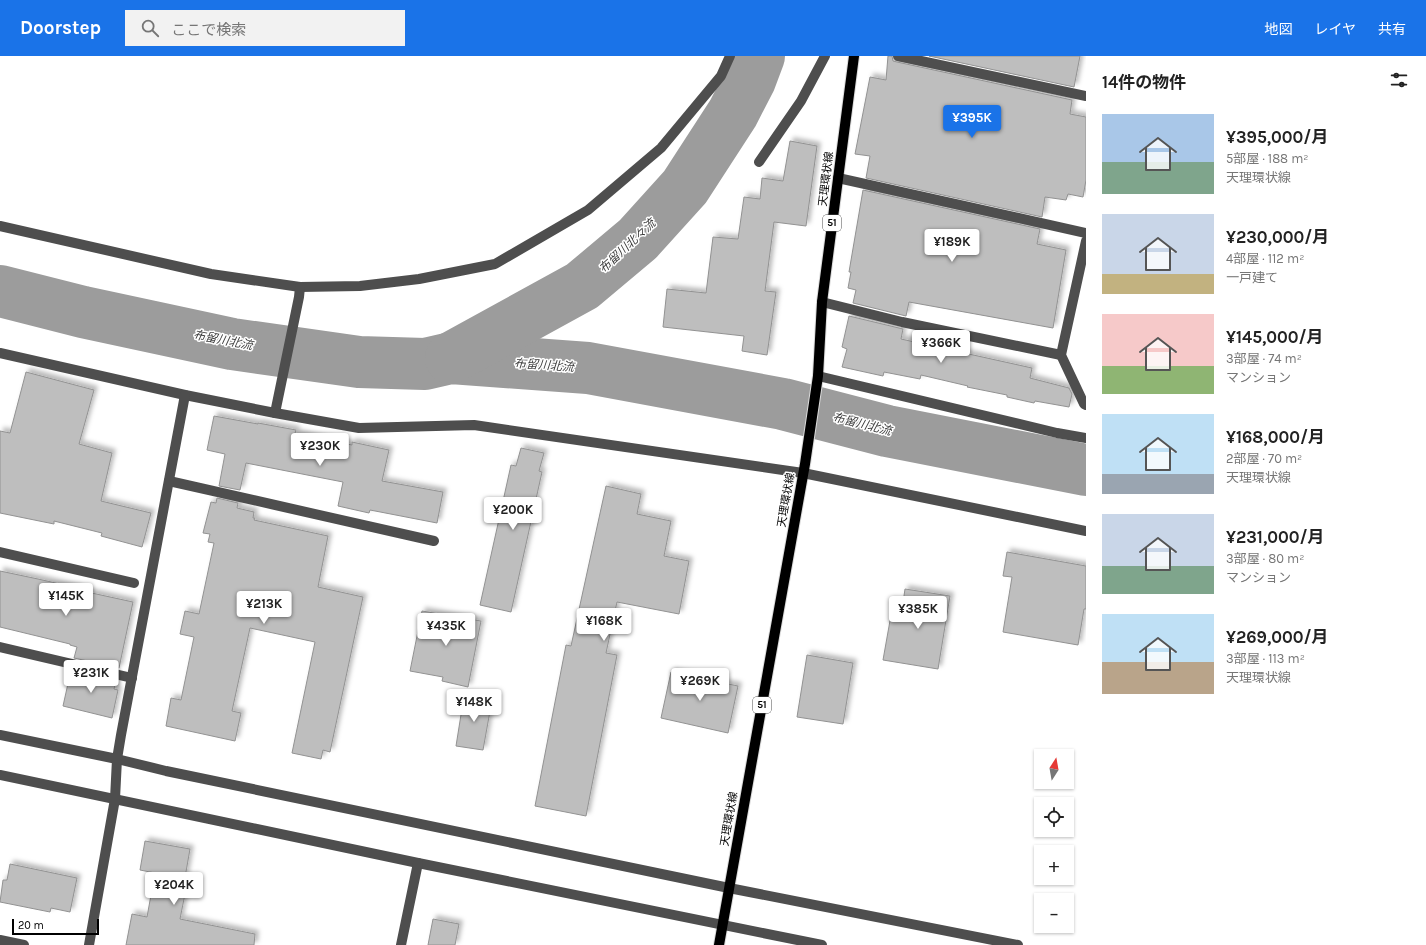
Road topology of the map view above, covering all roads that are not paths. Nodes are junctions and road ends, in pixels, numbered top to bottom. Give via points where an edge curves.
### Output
1 (730, 56) edge
2 (825, 56) edge
3 (854, 56) edge
4 (898, 56) edge
5 (1086, 96) edge
6 (759, 162) dead end
7 (838, 178) junction
8 (0, 226) edge
9 (1086, 233) edge
10 (1086, 241) edge
11 (1084, 258) edge
12 (300, 292) junction
13 (822, 302) junction
14 (0, 353) edge
15 (1061, 355) junction
16 (818, 376) junction
17 (185, 395) junction
18 (1086, 404) edge
19 (275, 410) junction
20 (1086, 438) edge
21 (804, 469) junction
22 (169, 481) junction
23 (1086, 532) edge
24 (434, 541) dead end
25 (0, 552) edge
26 (134, 583) dead end
27 (0, 647) edge
28 (132, 678) junction
29 (0, 735) edge
30 (118, 759) junction
31 (0, 775) edge
32 (115, 799) junction
33 (418, 863) junction
34 (729, 888) junction
35 (723, 925) junction
36 (0, 940) edge
37 (24, 945) edge
38 (88, 945) edge
39 (401, 945) edge
40 (720, 945) edge
41 (822, 945) edge
42 (1018, 945) edge

1 - 12 street via 721,76 661,148 588,210 495,264 419,279
2 - 6 street via 801,101
3 - 7 main road, 天理環状線 / 51
4 - 5 street
7 - 9 street
7 - 13 main road, 天理環状線 / 51
8 - 12 street
10 - 11 street
11 - 15 street
12 - 19 street
13 - 15 street via 902,322
13 - 16 main road, 天理環状線 / 51
14 - 17 street
15 - 18 street
16 - 20 street
16 - 21 main road, 天理環状線 / 51
17 - 19 street
17 - 22 street
19 - 21 street via 360,428 474,425
21 - 23 street
21 - 34 main road, 天理環状線 / 51
22 - 24 street
22 - 28 street
25 - 26 street
27 - 28 street
28 - 30 street
29 - 30 street
30 - 32 street
30 - 34 street
31 - 32 street
32 - 33 street
32 - 38 street
33 - 35 street
33 - 39 street
34 - 35 main road, 天理環状線 / 51
34 - 42 street
35 - 40 main road, 天理環状線 / 51
35 - 41 street
36 - 37 street

